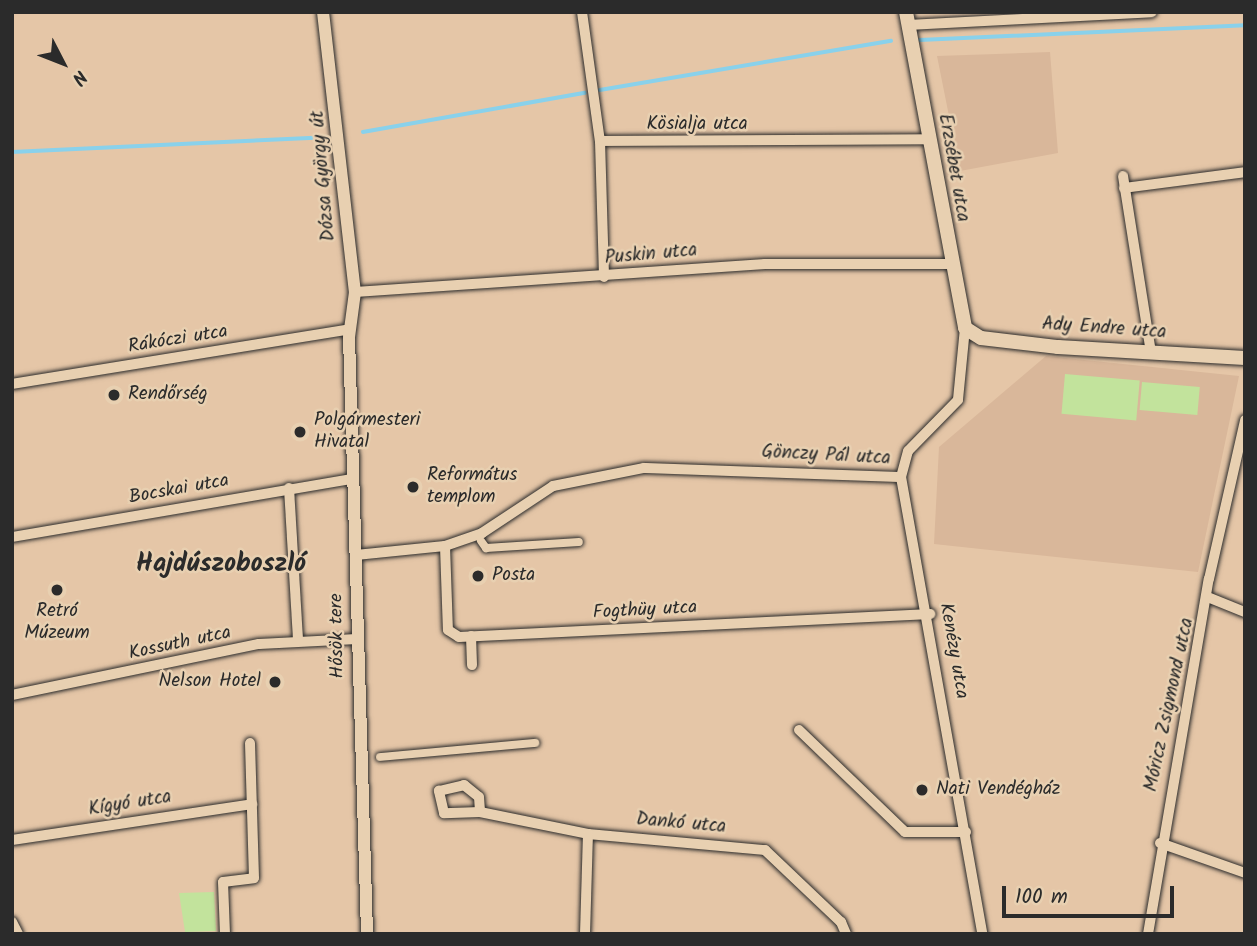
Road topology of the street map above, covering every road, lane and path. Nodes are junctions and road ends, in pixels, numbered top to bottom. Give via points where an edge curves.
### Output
1 (323, 12) edge
2 (582, 12) edge
3 (1152, 12) edge
4 (907, 19) edge
5 (929, 139) junction
6 (600, 141) junction
7 (1245, 172) edge
8 (1123, 176) dead end
9 (1124, 188) junction
10 (950, 264) junction
11 (604, 277) junction
12 (355, 292) junction
13 (965, 328) junction
14 (350, 333) junction
15 (1151, 352) junction
16 (1245, 358) edge
17 (12, 384) edge
18 (1245, 421) edge
19 (901, 477) junction
20 (353, 479) junction
21 (1231, 486) junction
22 (1245, 487) edge
23 (289, 488) junction
24 (12, 537) edge
25 (481, 541) dead end
26 (579, 542) dead end
27 (445, 546) junction
28 (356, 555) junction
29 (1210, 598) junction
30 (1245, 612) edge
31 (930, 614) junction
32 (473, 636) junction
33 (298, 638) junction
34 (357, 639) junction
35 (472, 664) dead end
36 (12, 695) edge
37 (799, 730) dead end
38 (250, 743) dead end
39 (536, 743) dead end
40 (380, 757) dead end
41 (252, 804) junction
42 (480, 812) dead end
43 (966, 832) junction
44 (588, 834) junction
45 (12, 839) edge
46 (1160, 843) junction
47 (1245, 873) edge
48 (12, 922) edge
49 (18, 934) edge
50 (225, 934) edge
51 (367, 934) edge
52 (585, 934) edge
53 (846, 934) edge
54 (982, 934) edge
55 (1148, 934) edge

1 - 12 street, Dózsa György út
2 - 6 street
3 - 4 street
4 - 5 main road, Erzsébet utca
5 - 6 street, Kösialja utca
5 - 10 main road, Erzsébet utca
6 - 11 street
7 - 9 street
8 - 9 street
9 - 15 street
10 - 11 street, Puskin utca via 765,264
10 - 13 main road, Erzsébet utca
11 - 12 street, Puskin utca
12 - 14 street, Dózsa György út
13 - 15 main road, Ady Endre utca via 981,338
13 - 19 street, Gönczy Pál utca via 958,400 908,451
14 - 17 street, Rákóczi utca
14 - 20 street, Hősök tere
15 - 16 main road, Ady Endre utca
18 - 21 street, Móricz Zsigmond utca
19 - 27 street, Gönczy Pál utca via 644,468 553,486 482,533
19 - 31 street, Kenézy utca
20 - 23 street, Bocskai utca
20 - 28 street, Hősök tere
21 - 22 street
21 - 29 street, Móricz Zsigmond utca via 1209,579
23 - 24 street, Bocskai utca
23 - 33 street, Hősök tere
25 - 26 street via 486,548
27 - 28 street, Gönczy Pál utca
27 - 32 street via 448,629
28 - 34 street, Hősök tere
29 - 30 street
29 - 46 street, Móricz Zsigmond utca
31 - 32 street, Fogthüy utca
31 - 43 street, Kenézy utca
32 - 35 street
33 - 34 street, Kossuth utca
33 - 36 street, Kossuth utca
34 - 51 street, Hősök tere
37 - 43 street via 905,832
38 - 41 street
39 - 40 street
41 - 45 street, Kígyó utca
41 - 50 street via 254,878 223,882
42 - 44 street, Dankó utca
43 - 54 street, Kenézy utca
44 - 52 street
44 - 53 street, Dankó utca via 765,850 841,922
46 - 47 street
46 - 55 street, Móricz Zsigmond utca
48 - 49 street

